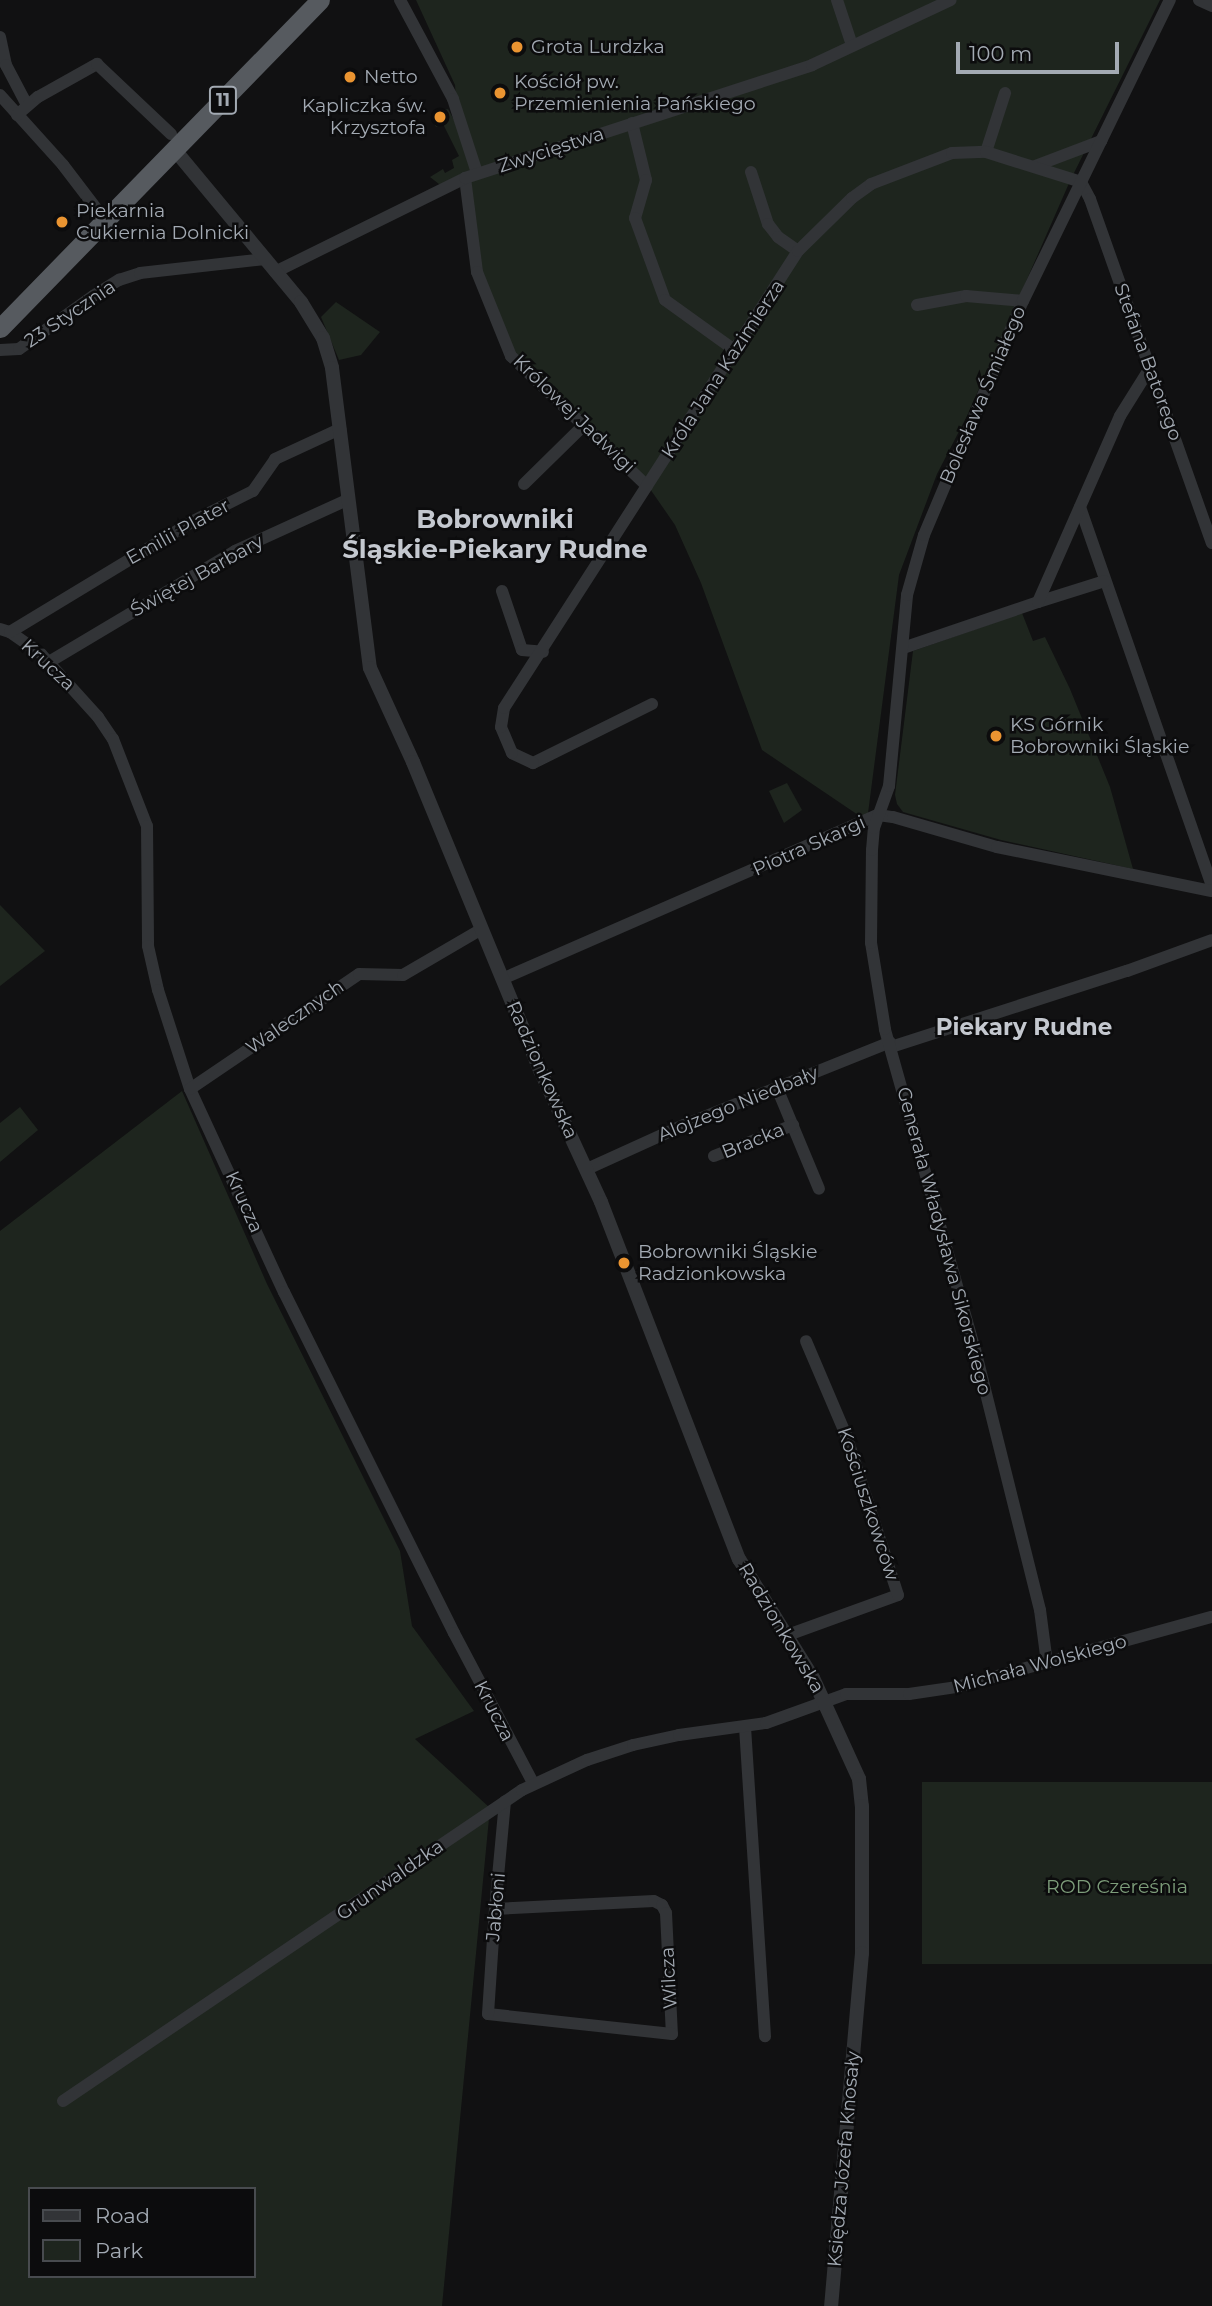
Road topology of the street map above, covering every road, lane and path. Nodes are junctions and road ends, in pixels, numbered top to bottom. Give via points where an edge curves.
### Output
1 (320, 0) edge
2 (400, 0) edge
3 (837, 0) edge
4 (951, 0) edge
5 (1170, 0) edge
6 (1199, 0) edge
7 (1212, 6) edge
8 (0, 39) edge
9 (852, 45) junction
10 (1005, 93) dead end
11 (0, 95) edge
12 (27, 105) junction
13 (18, 115) junction
14 (632, 123) junction
15 (173, 141) junction
16 (1101, 141) junction
17 (986, 152) junction
18 (1035, 166) junction
19 (751, 173) dead end
20 (471, 176) junction
21 (1081, 182) junction
22 (105, 220) junction
23 (798, 251) junction
24 (265, 259) junction
25 (275, 272) junction
26 (1023, 300) junction
27 (917, 305) dead end
28 (0, 328) edge
29 (0, 350) edge
30 (736, 351) junction
31 (1150, 368) junction
32 (584, 425) junction
33 (340, 429) junction
34 (524, 484) dead end
35 (647, 486) junction
36 (349, 499) junction
37 (1080, 507) junction
38 (1212, 543) edge
39 (1105, 581) junction
40 (502, 591) dead end
41 (1038, 602) junction
42 (5, 630) edge
43 (903, 648) junction
44 (542, 652) junction
45 (50, 662) junction
46 (652, 704) dead end
47 (878, 815) junction
48 (1212, 889) edge
49 (480, 930) junction
50 (1212, 940) edge
51 (502, 979) junction
52 (891, 1044) junction
53 (777, 1088) junction
54 (190, 1089) junction
55 (793, 1125) junction
56 (714, 1156) dead end
57 (587, 1169) junction
58 (819, 1189) dead end
59 (806, 1341) dead end
60 (1212, 1617) edge
61 (785, 1636) junction
62 (1046, 1663) junction
63 (825, 1700) junction
64 (746, 1727) junction
65 (533, 1783) junction
66 (505, 1801) junction
67 (495, 1909) junction
68 (858, 2011) joint
69 (488, 2014) joint
70 (765, 2036) dead end
71 (63, 2101) dead end
72 (831, 2306) edge

1 - 15 highway, 11
2 - 20 street, Królowej Jadwigi via 453,99
3 - 9 street
4 - 9 street, Zwycięstwa
5 - 16 street, Bolesława Śmiałego
6 - 7 street
8 - 12 street via 6,65
9 - 14 street, Zwycięstwa via 812,65
10 - 17 street
11 - 13 street
12 - 13 street
12 - 15 street via 97,64
13 - 22 street
14 - 20 street, Zwycięstwa
14 - 30 street via 646,180 635,218 665,300
15 - 22 highway, 11
15 - 24 street, Radzionkowska
16 - 18 street
16 - 21 street, Bolesława Śmiałego
17 - 18 street, Króla Jana Kazimierza
17 - 23 street, Króla Jana Kazimierza via 952,153 871,184
18 - 21 street, Króla Jana Kazimierza
19 - 23 street via 768,225
20 - 25 street, Zwycięstwa
20 - 32 street, Królowej Jadwigi via 477,272 511,356
21 - 26 street, Bolesława Śmiałego
21 - 31 street, Stefana Batorego
22 - 28 highway, 11
23 - 30 street, Króla Jana Kazimierza
24 - 25 street, Radzionkowska
24 - 29 street, 23 Stycznia via 140,273 119,280 19,349
25 - 33 street, Radzionkowska via 323,338
26 - 27 street via 967,296
26 - 43 street, Bolesława Śmiałego via 924,535 907,595
30 - 35 street, Króla Jana Kazimierza
31 - 37 street via 1120,416
31 - 38 street, Stefana Batorego
32 - 34 street
32 - 35 street, Królowej Jadwigi
33 - 36 street, Radzionkowska
33 - 42 street, Emilii Plater via 275,459 253,491
35 - 44 street, Króla Jana Kazimierza
36 - 45 street, Świętej Barbary via 235,551
36 - 49 street, Radzionkowska via 370,668
37 - 39 street
37 - 41 street
39 - 41 street
39 - 48 street
40 - 44 street via 522,650
41 - 43 street
42 - 45 street, Krucza
43 - 47 street, Bolesława Śmiałego via 889,786
44 - 46 street, Króla Jana Kazimierza via 504,708 501,727 512,753 533,763
45 - 54 street, Krucza via 113,739 147,826 148,946
47 - 48 street, Piotra Skargi via 997,847
47 - 51 street, Piotra Skargi
47 - 52 street, Generała Władysława Sikorskiego via 872,850 872,943 878,994
49 - 51 street, Radzionkowska
49 - 54 street, Walecznych via 403,975 359,974
50 - 52 street, Alojzego Niedbały
51 - 57 street, Radzionkowska
52 - 53 street, Alojzego Niedbały
52 - 62 street, Generała Władysława Sikorskiego via 975,1350 1040,1610
53 - 55 street, Bracka
53 - 57 street, Alojzego Niedbały
54 - 65 street, Krucza via 284,1292
55 - 56 street, Bracka
55 - 58 street, Bracka
57 - 61 street, Radzionkowska via 729,1536
59 - 61 street, Kościuszkowców via 846,1435 898,1595
60 - 62 street, Michała Wolskiego
61 - 63 street, Radzionkowska
62 - 63 street, Michała Wolskiego via 933,1692 846,1694
63 - 64 street, Grunwaldzka
63 - 68 street, Radzionkowska via 862,1792
64 - 65 street, Grunwaldzka via 633,1745
64 - 70 street
65 - 66 street, Grunwaldzka
66 - 67 street, Jabłoni
66 - 71 street, Grunwaldzka
67 - 69 street, Jabłoni
67 - 69 street, Wilcza via 654,1901 662,1905 672,2034
68 - 72 street, Księdza Józefa Knosały

